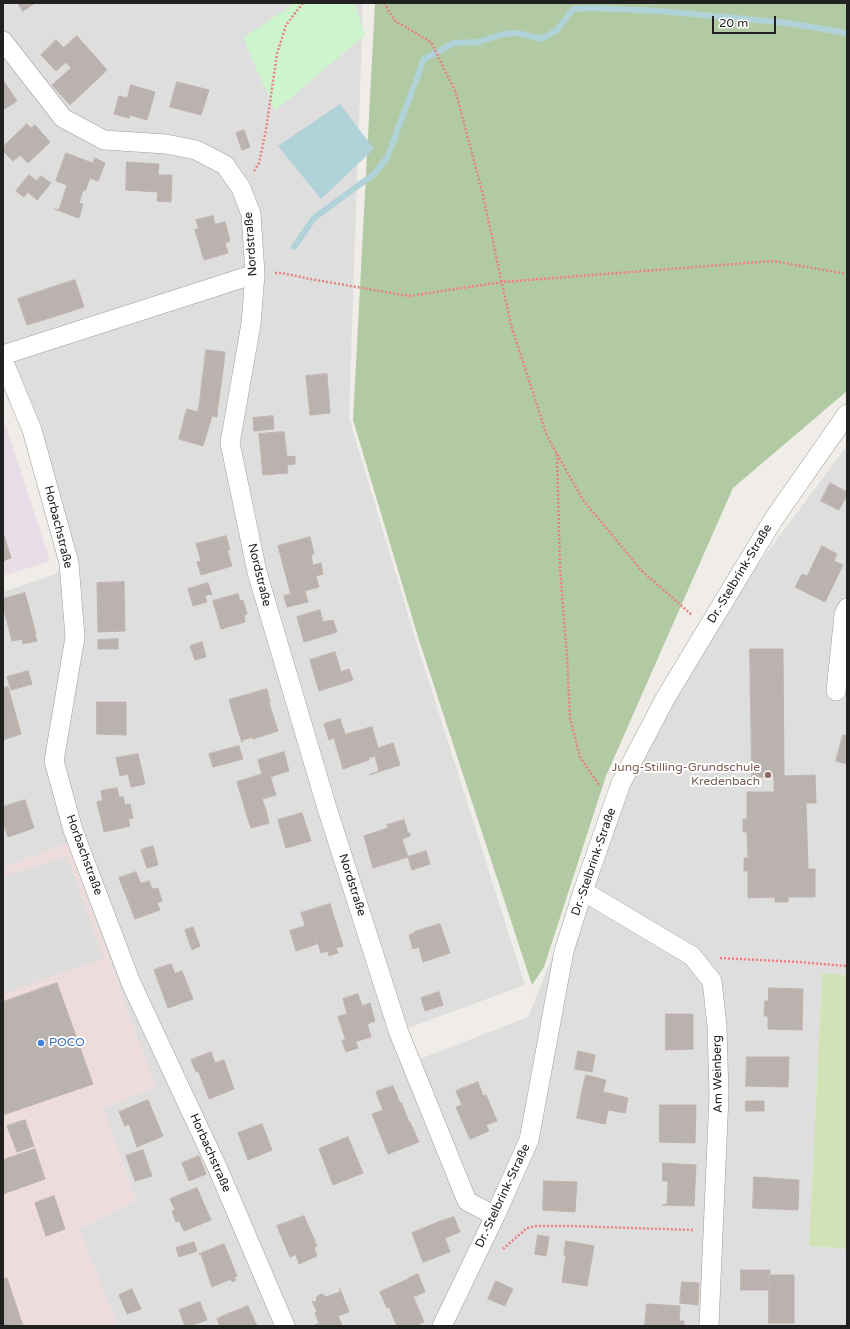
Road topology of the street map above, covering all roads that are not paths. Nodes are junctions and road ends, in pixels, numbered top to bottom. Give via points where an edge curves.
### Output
1 (3, 41) edge
2 (255, 274) junction
3 (3, 355) edge
4 (3, 360) edge
5 (847, 414) edge
6 (847, 608) edge
7 (836, 691) dead end
8 (583, 891) junction
9 (495, 1216) junction
10 (285, 1326) edge
11 (442, 1326) edge
12 (709, 1326) edge

1 - 2 street, Nordstraße via 63,118 104,140 166,144 196,150 225,164 242,188 251,214
2 - 3 street
2 - 9 street, Nordstraße via 251,324 230,443 257,572 327,808 398,1033 467,1201
4 - 10 street, Horbachstraße via 32,430 69,563 75,637 54,761 73,830 131,982 218,1169
5 - 8 street, Dr.-Stelbrink-Straße via 773,520 666,697 621,783
6 - 7 street via 844,615
8 - 9 street, Dr.-Stelbrink-Straße via 564,951 529,1140
8 - 12 street, Am Weinberg via 692,956 712,981 717,1026 719,1095
9 - 11 street, Dr.-Stelbrink-Straße

